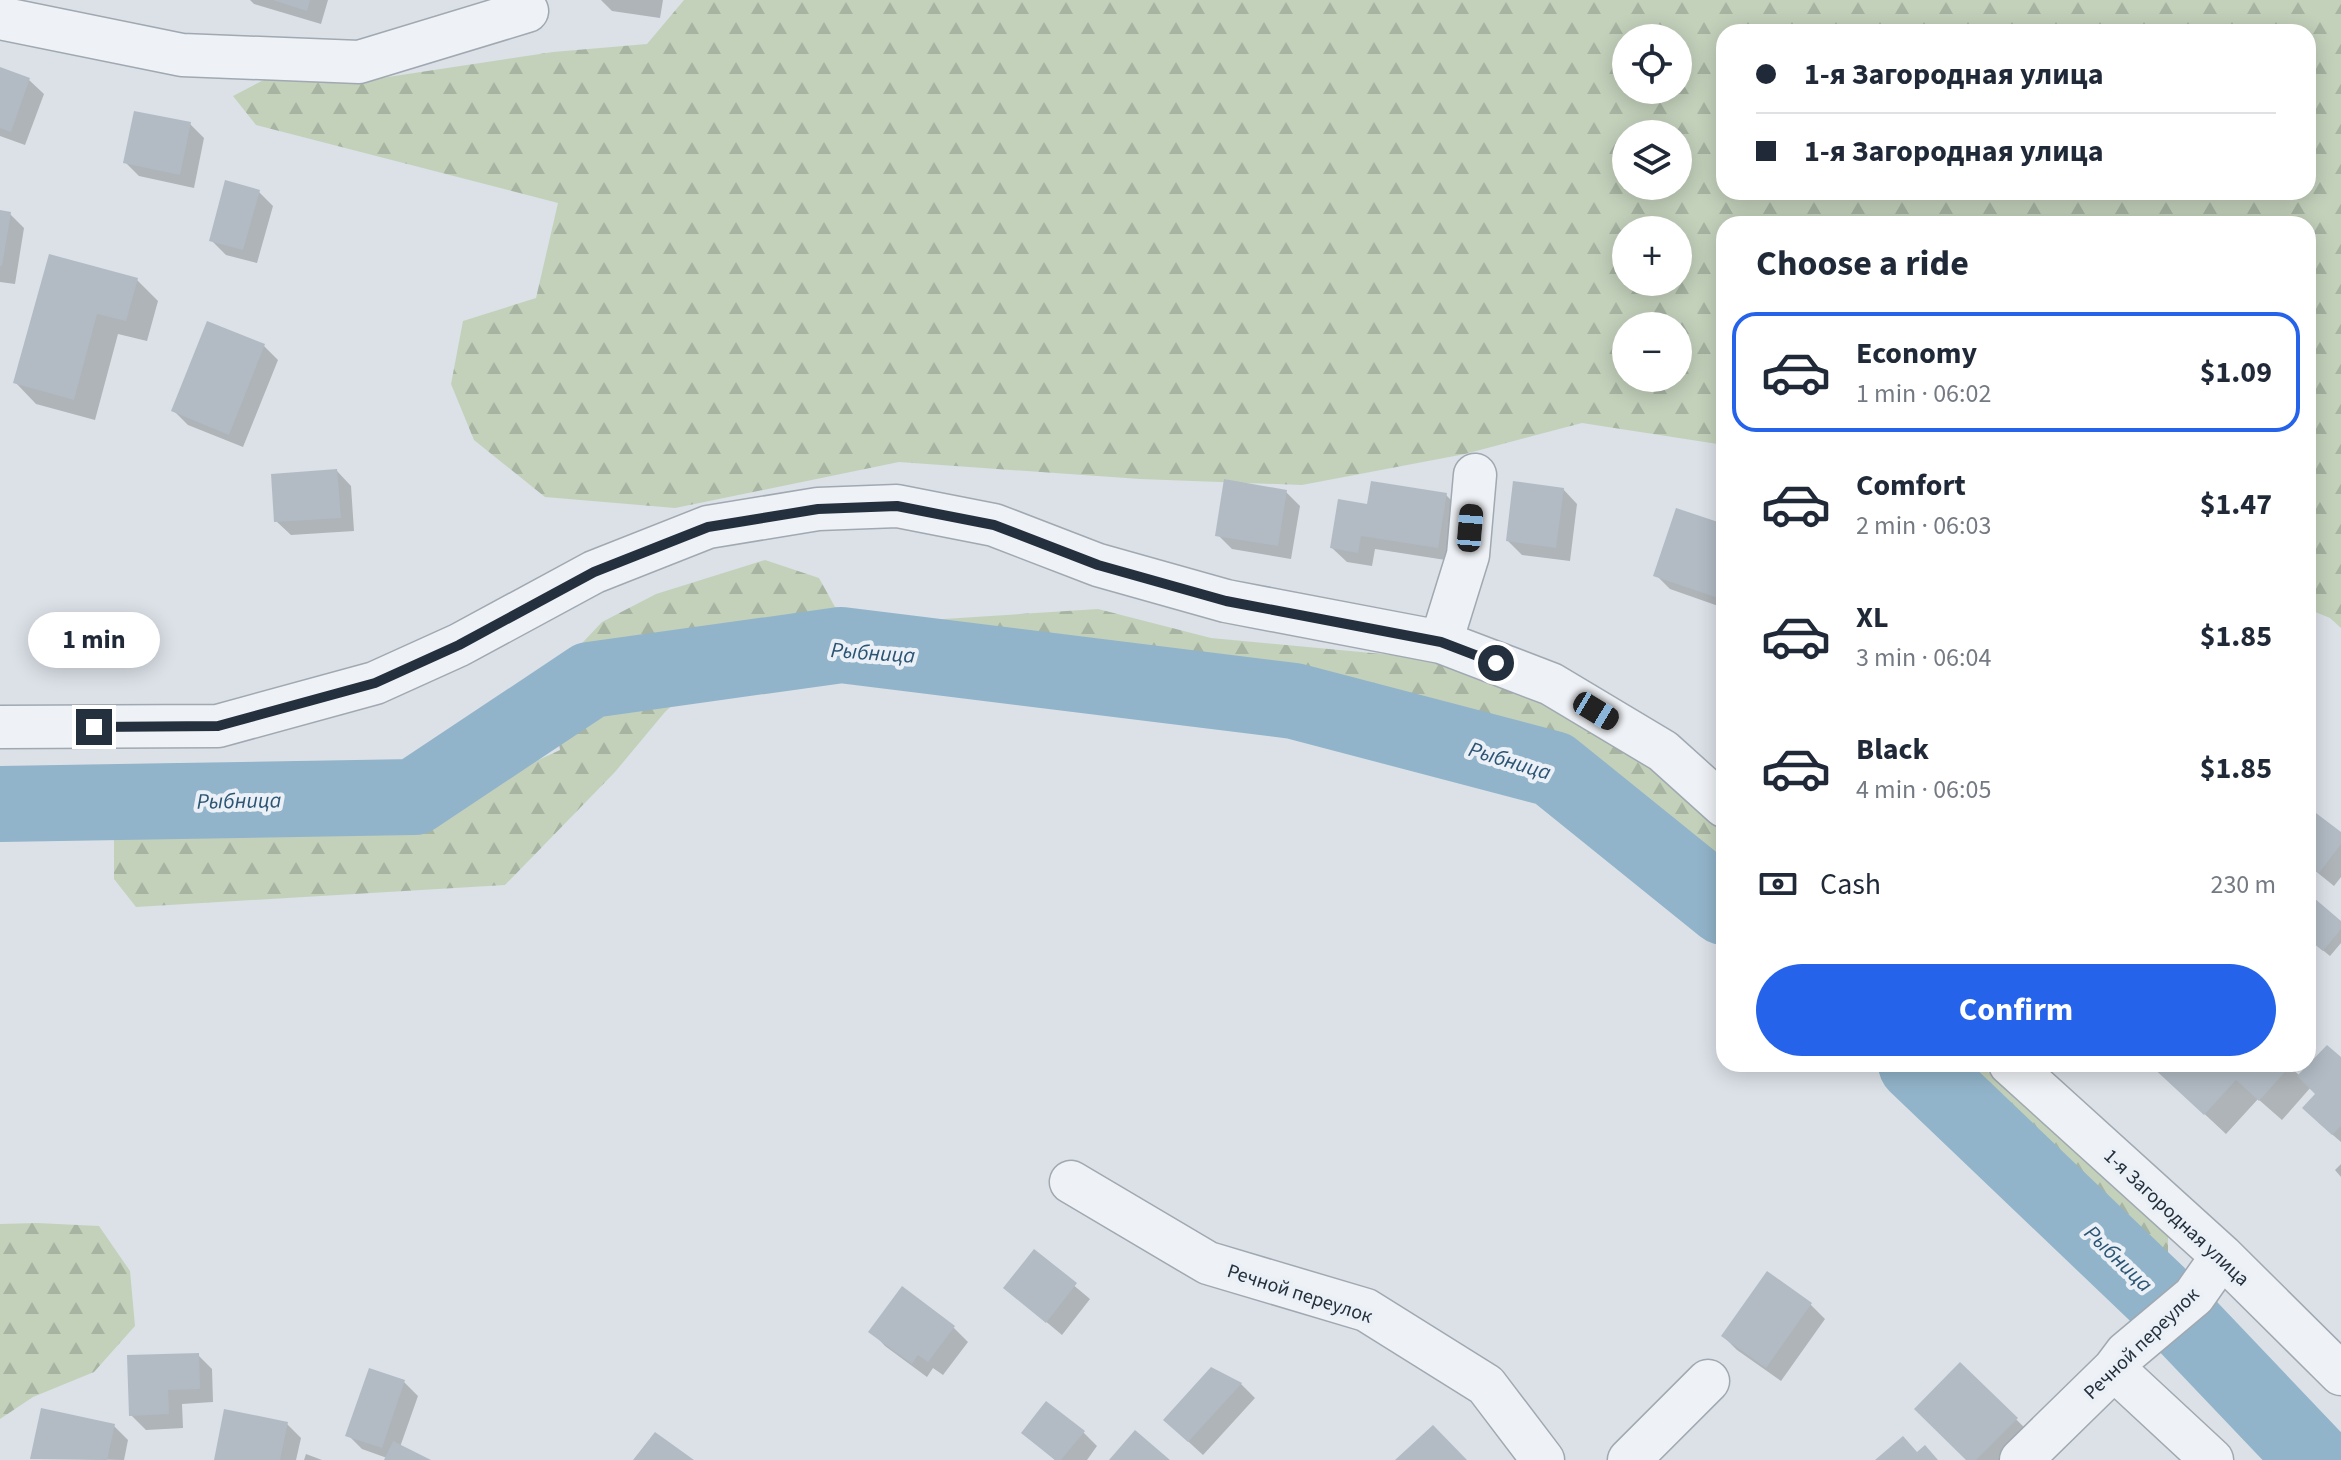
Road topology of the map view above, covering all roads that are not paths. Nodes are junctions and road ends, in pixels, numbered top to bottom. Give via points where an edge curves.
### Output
1 (527, 11) dead end
2 (0, 18) edge
3 (1475, 475) dead end
4 (1441, 642) junction
5 (0, 727) edge
6 (1716, 799) edge
7 (2019, 1072) edge
8 (1071, 1182) dead end
9 (2222, 1256) junction
10 (2127, 1355) junction
11 (2341, 1374) edge
12 (1708, 1381) dead end
13 (1543, 1460) edge
14 (1629, 1460) edge
15 (2021, 1460) edge
16 (2212, 1460) edge

1 - 2 street via 359,62 182,55
3 - 4 street via 1468,555
4 - 5 street via 1226,601 1098,565 994,525 897,506 818,509 708,527 594,572 459,645 375,683 218,726
4 - 6 street via 1551,684 1663,751
7 - 9 street, 1-я Загородная улица
8 - 13 street, Речной переулок via 1208,1263 1366,1310 1486,1385
9 - 10 street, Речной переулок via 2194,1296
9 - 11 street, 1-я Загородная улица
10 - 15 street, Речной переулок
10 - 16 street
12 - 14 street

